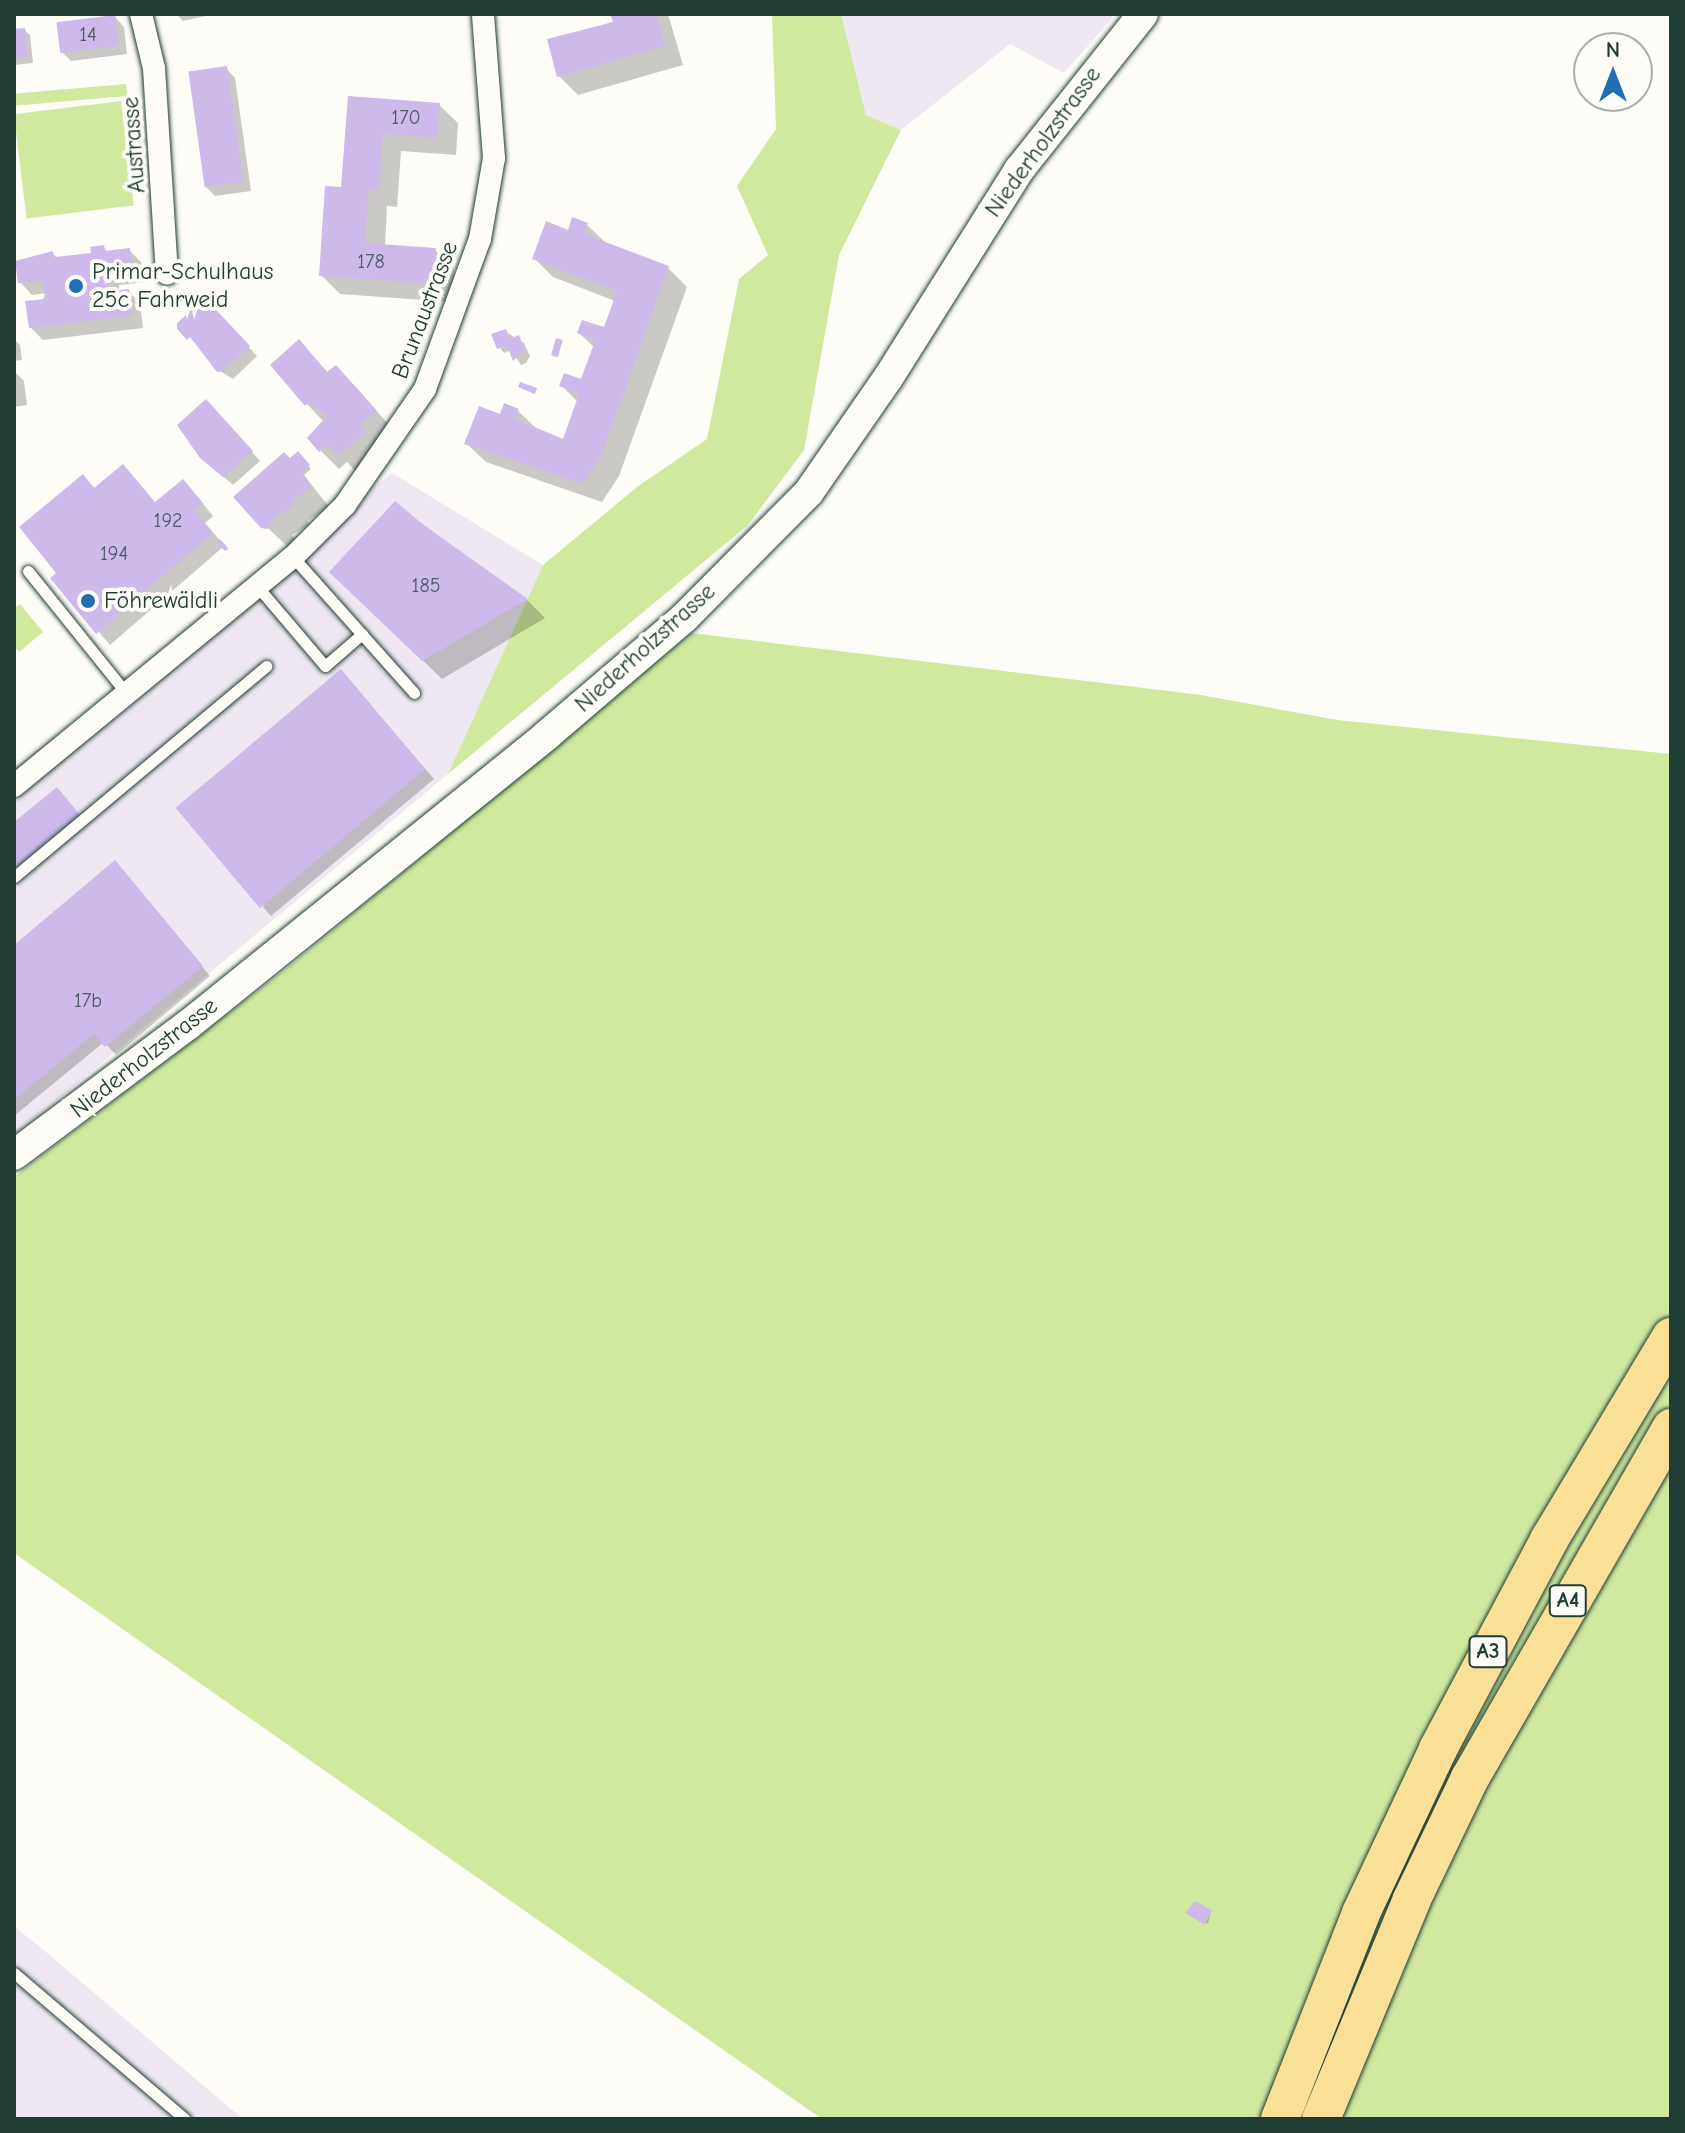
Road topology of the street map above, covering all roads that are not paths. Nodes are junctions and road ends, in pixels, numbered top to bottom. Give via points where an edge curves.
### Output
1 (141, 14) edge
2 (483, 14) edge
3 (1143, 14) edge
4 (167, 274) dead end
5 (293, 557) junction
6 (28, 571) dead end
7 (257, 586) junction
8 (362, 634) junction
9 (266, 666) dead end
10 (414, 693) dead end
11 (127, 694) junction
12 (14, 786) edge
13 (14, 877) edge
14 (14, 1155) edge
15 (1671, 1337) edge
16 (1671, 1401) edge
17 (1671, 1428) edge
18 (1470, 1778) junction
19 (14, 1973) edge
20 (185, 2119) edge
21 (1280, 2119) edge
22 (1321, 2119) edge

1 - 4 street, Austrasse via 154,68
2 - 5 street, Brunaustrasse via 494,158 480,239 456,315 425,389 383,455
3 - 14 main road, Niederholzstrasse via 1019,170 809,492 684,618 547,735 188,1025
5 - 7 street, Brunaustrasse
5 - 8 lane
6 - 11 lane
7 - 8 lane via 325,666
7 - 11 street, Brunaustrasse
8 - 10 lane
9 - 13 lane
11 - 12 street, Brunaustrasse
15 - 21 highway, A3 via 1549,1540 1438,1749 1361,1913
16 - 18 highway, A3 via 1479,1735
17 - 18 highway, A4
18 - 22 highway, A3 via 1406,1912
19 - 20 lane

